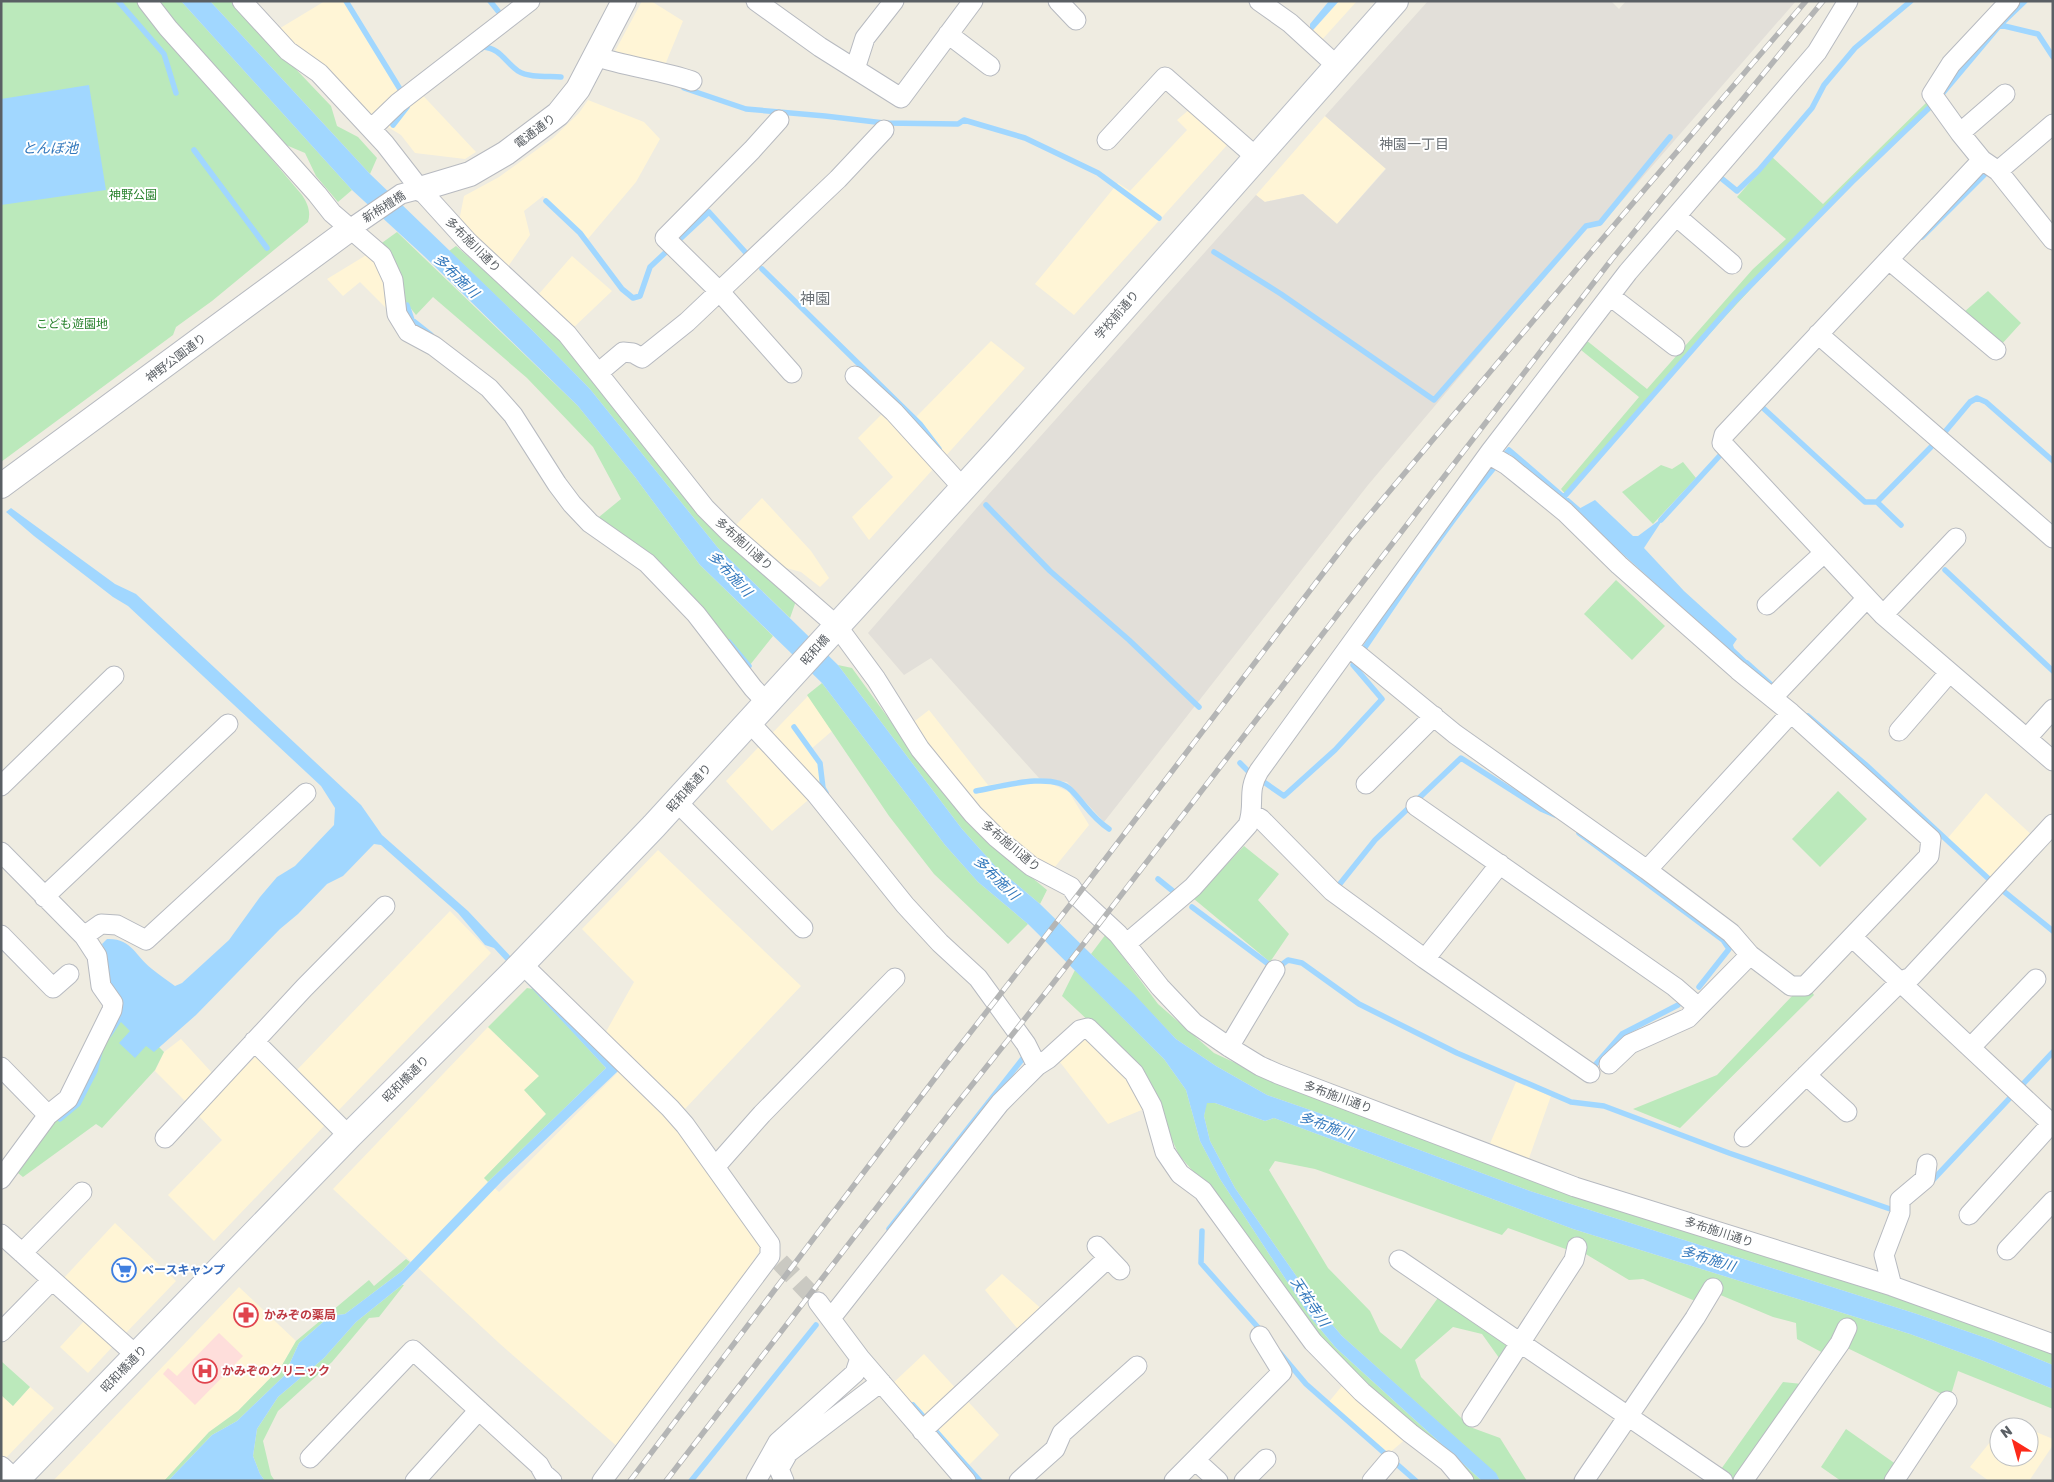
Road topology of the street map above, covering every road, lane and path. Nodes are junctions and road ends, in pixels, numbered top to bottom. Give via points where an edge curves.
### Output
1 (148, 1) edge
2 (242, 1) edge
3 (530, 1) edge
4 (624, 1) edge
5 (756, 1) edge
6 (894, 1) edge
7 (973, 1) edge
8 (1058, 1) edge
9 (1259, 1) edge
10 (1395, 1) edge
11 (1848, 1) edge
12 (2010, 1) edge
13 (1282, 5) edge
14 (1076, 20) dead end
15 (948, 34) junction
16 (595, 56) junction
17 (990, 66) dead end
18 (1337, 66) junction
19 (855, 69) junction
20 (692, 81) dead end
21 (2005, 94) dead end
22 (779, 120) dead end
23 (2053, 124) edge
24 (371, 129) junction
25 (884, 130) dead end
26 (1960, 133) junction
27 (1107, 140) dead end
28 (1256, 157) junction
29 (1982, 160) junction
30 (1998, 171) junction
31 (420, 189) junction
32 (1676, 216) junction
33 (350, 229) junction
34 (2053, 240) edge
35 (1732, 264) dead end
36 (1894, 264) junction
37 (720, 292) junction
38 (1610, 296) junction
39 (1823, 339) junction
40 (1675, 346) dead end
41 (1996, 350) dead end
42 (598, 373) junction
43 (792, 373) dead end
44 (855, 376) dead end
45 (1497, 459) junction
46 (1, 486) edge
47 (963, 488) junction
48 (1956, 538) dead end
49 (2053, 538) edge
50 (1824, 553) junction
51 (1867, 598) junction
52 (1767, 605) dead end
53 (1883, 615) junction
54 (836, 626) junction
55 (1356, 653) junction
56 (794, 673) joint
57 (1950, 673) junction
58 (114, 676) dead end
59 (1779, 692) junction
60 (768, 703) junction
61 (2053, 709) edge
62 (1791, 712) junction
63 (1434, 716) junction
64 (750, 723) junction
65 (228, 724) dead end
66 (1899, 731) dead end
67 (2028, 738) junction
68 (2053, 761) edge
69 (1366, 784) dead end
70 (1, 786) edge
71 (306, 793) dead end
72 (676, 801) junction
73 (1416, 806) dead end
74 (1252, 814) junction
75 (2053, 824) edge
76 (1, 852) edge
77 (1500, 864) junction
78 (1647, 870) junction
79 (44, 897) junction
80 (385, 906) dead end
81 (803, 928) dead end
82 (1, 934) edge
83 (84, 936) junction
84 (1852, 937) junction
85 (1126, 944) junction
86 (1750, 955) junction
87 (1425, 959) junction
88 (522, 964) junction
89 (1275, 970) dead end
90 (68, 974) dead end
91 (895, 978) dead end
92 (2036, 979) dead end
93 (1901, 981) junction
94 (1698, 1008) junction
95 (254, 1041) junction
96 (1229, 1047) junction
97 (1971, 1047) junction
98 (1609, 1064) dead end
99 (1037, 1066) junction
100 (1, 1067) edge
101 (1590, 1073) dead end
102 (1806, 1075) junction
103 (1847, 1112) dead end
104 (48, 1115) junction
105 (2052, 1124) edge
106 (348, 1136) junction
107 (1744, 1137) dead end
108 (165, 1138) dead end
109 (1927, 1164) dead end
110 (716, 1166) junction
111 (1, 1179) edge
112 (82, 1192) dead end
113 (2053, 1201) edge
114 (1969, 1215) dead end
115 (1, 1234) edge
116 (1577, 1247) dead end
117 (2007, 1250) dead end
118 (22, 1253) junction
119 (1108, 1258) dead end
120 (1399, 1260) dead end
121 (52, 1280) junction
122 (1892, 1286) junction
123 (1713, 1288) dead end
124 (818, 1302) tunnel mouth
125 (831, 1318) junction
126 (1847, 1328) dead end
127 (1, 1332) edge
128 (1260, 1336) dead end
129 (1520, 1344) junction
130 (2053, 1344) edge
131 (137, 1356) junction
132 (860, 1358) junction
133 (1137, 1366) dead end
134 (881, 1382) junction
135 (1947, 1401) dead end
136 (479, 1410) junction
137 (1472, 1417) dead end
138 (1628, 1417) junction
139 (922, 1431) junction
140 (310, 1458) dead end
141 (1266, 1459) dead end
142 (1195, 1460) junction
143 (1389, 1461) dead end
144 (11, 1475) edge
145 (545, 1479) edge
146 (415, 1481) edge
147 (602, 1481) edge
148 (756, 1481) edge
149 (784, 1481) edge
150 (966, 1481) edge
151 (1019, 1481) edge
152 (1174, 1481) edge
153 (1218, 1481) edge
154 (1244, 1481) edge
155 (1372, 1481) edge
156 (1464, 1481) edge
157 (1584, 1481) edge
158 (1723, 1481) edge
159 (1743, 1481) edge
160 (1894, 1481) edge

1 - 33 street via 168,28 332,214
2 - 24 street, 多布施川通り via 288,51 319,73
3 - 24 street via 398,103
4 - 16 street, 電通通り
5 - 19 street
6 - 19 street via 865,38
7 - 15 street
8 - 14 street
9 - 13 street
10 - 18 main road, 学校前通り
11 - 32 street via 1817,52
12 - 26 street via 1951,64 1932,94
13 - 18 street via 1290,23
15 - 17 street
15 - 19 street via 901,98
16 - 20 street
16 - 31 street, 電通通り via 578,89 558,114 506,153 470,174
18 - 28 main road, 学校前通り
21 - 26 street
22 - 37 street via 665,238
23 - 30 street
24 - 31 street, 多布施川通り
25 - 37 street via 838,179
26 - 29 street
27 - 28 street via 1165,77
28 - 47 main road, 学校前通り
29 - 30 street
29 - 36 street
30 - 34 street
31 - 33 street, 新栴檀橋 via 401,194
31 - 42 street, 多布施川通り via 468,242 567,334
32 - 35 street
32 - 38 street
33 - 46 street, 神野公園通り
33 - 60 street via 382,256 393,280 397,314 408,332 434,346 489,388 513,414 572,504 590,523 647,564 696,614
36 - 39 street
36 - 41 street
37 - 42 street via 650,353 642,358 623,352
37 - 43 street
38 - 40 street
38 - 45 street
39 - 49 street
39 - 50 street via 1724,435 1726,448
42 - 54 street, 多布施川通り via 705,508
44 - 47 street via 894,412
45 - 55 street
45 - 59 street via 1565,512 1738,670
47 - 54 main road, 学校前通り
48 - 53 street
50 - 51 street
50 - 52 street
51 - 53 street
51 - 59 street
53 - 57 street
54 - 56 main road, 昭和橋
54 - 85 street, 多布施川通り via 876,679 920,749 973,814 1032,866 1072,887 1077,896
55 - 63 street
55 - 74 street via 1256,777 1251,791
56 - 60 main road, 昭和橋通り
57 - 66 street
57 - 67 street
58 - 70 street
59 - 62 street
60 - 64 main road, 昭和橋通り
61 - 67 street
62 - 78 street
62 - 84 street via 1931,839 1930,856
63 - 69 street
63 - 78 street
64 - 72 main road, 昭和橋通り
64 - 99 street via 816,794 905,906 978,978 1026,1044
65 - 79 street
67 - 68 street
71 - 83 street via 146,940 117,925 101,924
72 - 81 street
72 - 88 main road, 昭和橋通り
73 - 77 street
74 - 85 street via 1248,825 1194,887
74 - 87 street via 1261,819 1332,890
75 - 93 street via 1911,977
76 - 79 street
77 - 87 street
77 - 94 street via 1675,987
78 - 86 street via 1731,933
79 - 83 street
80 - 95 street
82 - 90 street via 53,988
83 - 104 street via 97,956 101,986 113,1004 112,1010 68,1099
84 - 86 street via 1806,986 1791,986
84 - 93 street
85 - 96 street, 多布施川通り via 1194,1023
86 - 94 street
87 - 101 street
88 - 106 main road, 昭和橋通り
88 - 110 street via 670,1108
89 - 96 street
91 - 110 street via 762,1114
92 - 97 street
93 - 97 street
93 - 102 street
94 - 98 street via 1688,1018 1630,1044
95 - 106 street
95 - 108 street
96 - 122 street, 多布施川通り via 1283,1077 1575,1187
97 - 105 street
99 - 125 street via 1000,1103
99 - 156 street via 1080,1030 1088,1028 1134,1073 1152,1106 1165,1152 1180,1174 1202,1191 1313,1342 1362,1392 1448,1462
100 - 104 street
102 - 103 street
102 - 107 street
104 - 111 street
105 - 114 street
106 - 131 main road, 昭和橋通り
109 - 122 street via 1925,1179 1900,1200 1900,1212 1884,1255
110 - 147 street via 770,1244 775,1259
112 - 118 street
113 - 117 street
115 - 118 street
116 - 129 street via 1574,1260
118 - 121 street
119 - 139 street
120 - 129 street
121 - 127 street
121 - 131 street
122 - 130 street, 多布施川通り
123 - 138 street
124 - 125 street
125 - 132 street
126 - 159 street
128 - 142 street via 1282,1372
129 - 137 street
129 - 138 street
131 - 144 main road, 昭和橋通り
132 - 134 street
132 - 148 street via 855,1373 778,1442
133 - 151 street via 1062,1433 1055,1449
134 - 139 street
134 - 149 street via 788,1453 779,1469
135 - 160 street
136 - 140 street via 413,1350
136 - 145 street via 539,1465
136 - 146 street
138 - 157 street
138 - 158 street
139 - 150 street
141 - 154 street
142 - 152 street
142 - 153 street
143 - 155 street

